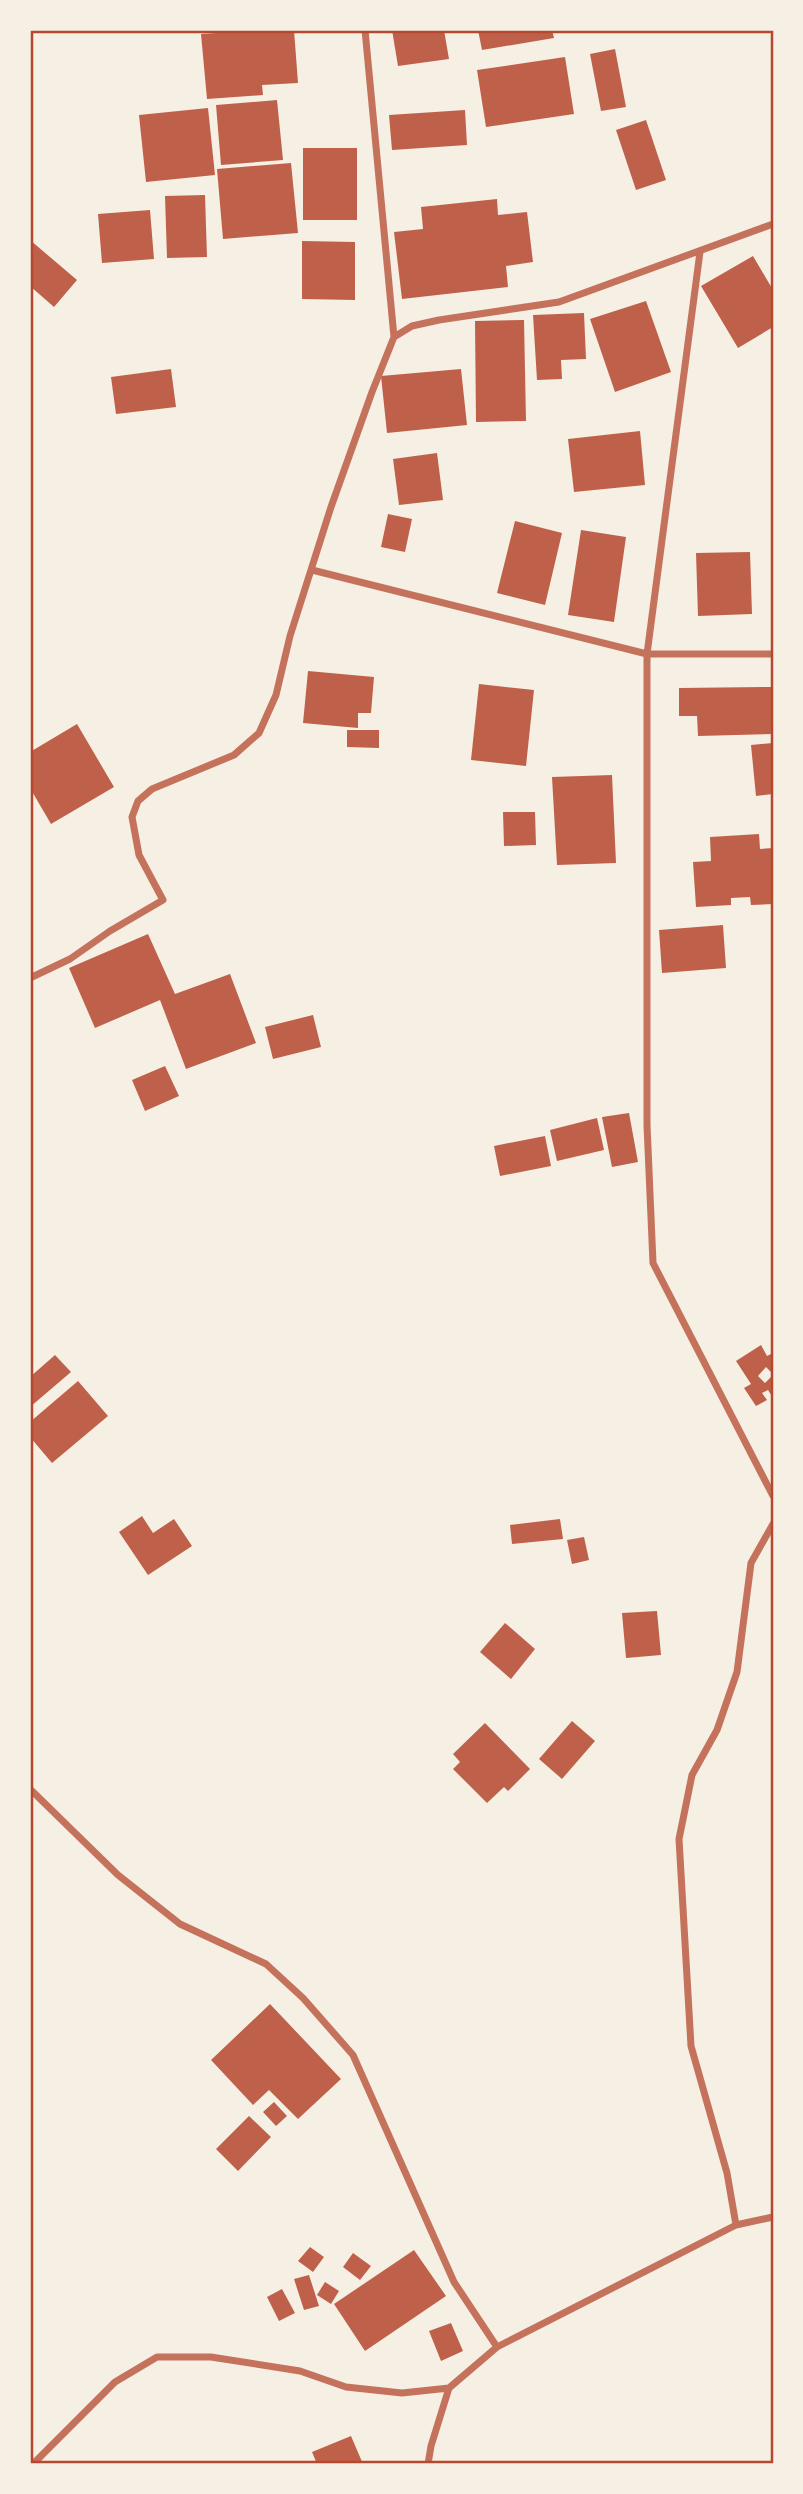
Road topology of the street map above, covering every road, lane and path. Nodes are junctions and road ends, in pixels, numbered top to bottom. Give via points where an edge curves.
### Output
1 (365, 30) edge
2 (773, 224) edge
3 (700, 252) junction
4 (394, 337) junction
5 (312, 570) junction
6 (647, 654) junction
7 (773, 654) edge
8 (30, 978) edge
9 (773, 1496) edge
10 (773, 1524) edge
11 (30, 1789) edge
12 (773, 2217) edge
13 (736, 2225) junction
14 (497, 2347) junction
15 (449, 2388) junction
16 (33, 2464) edge
17 (428, 2464) edge

1 - 4 street
2 - 3 street
3 - 4 street via 559,302 439,320 412,326
3 - 6 street
4 - 5 street
5 - 6 street
5 - 8 street via 276,695 260,733 234,755 152,789 138,801 132,817 139,855 163,900 70,959
6 - 7 street
6 - 9 street via 647,1125 653,1263
10 - 13 street via 751,1563 737,1672 717,1730 692,1775 679,1839 691,2046 727,2173
11 - 14 street via 118,1875 180,1924 266,1964 354,2055 454,2282
12 - 13 street
13 - 14 street
14 - 15 street
15 - 16 street via 402,2393 346,2387 300,2371 211,2357 157,2357 115,2382
15 - 17 street

